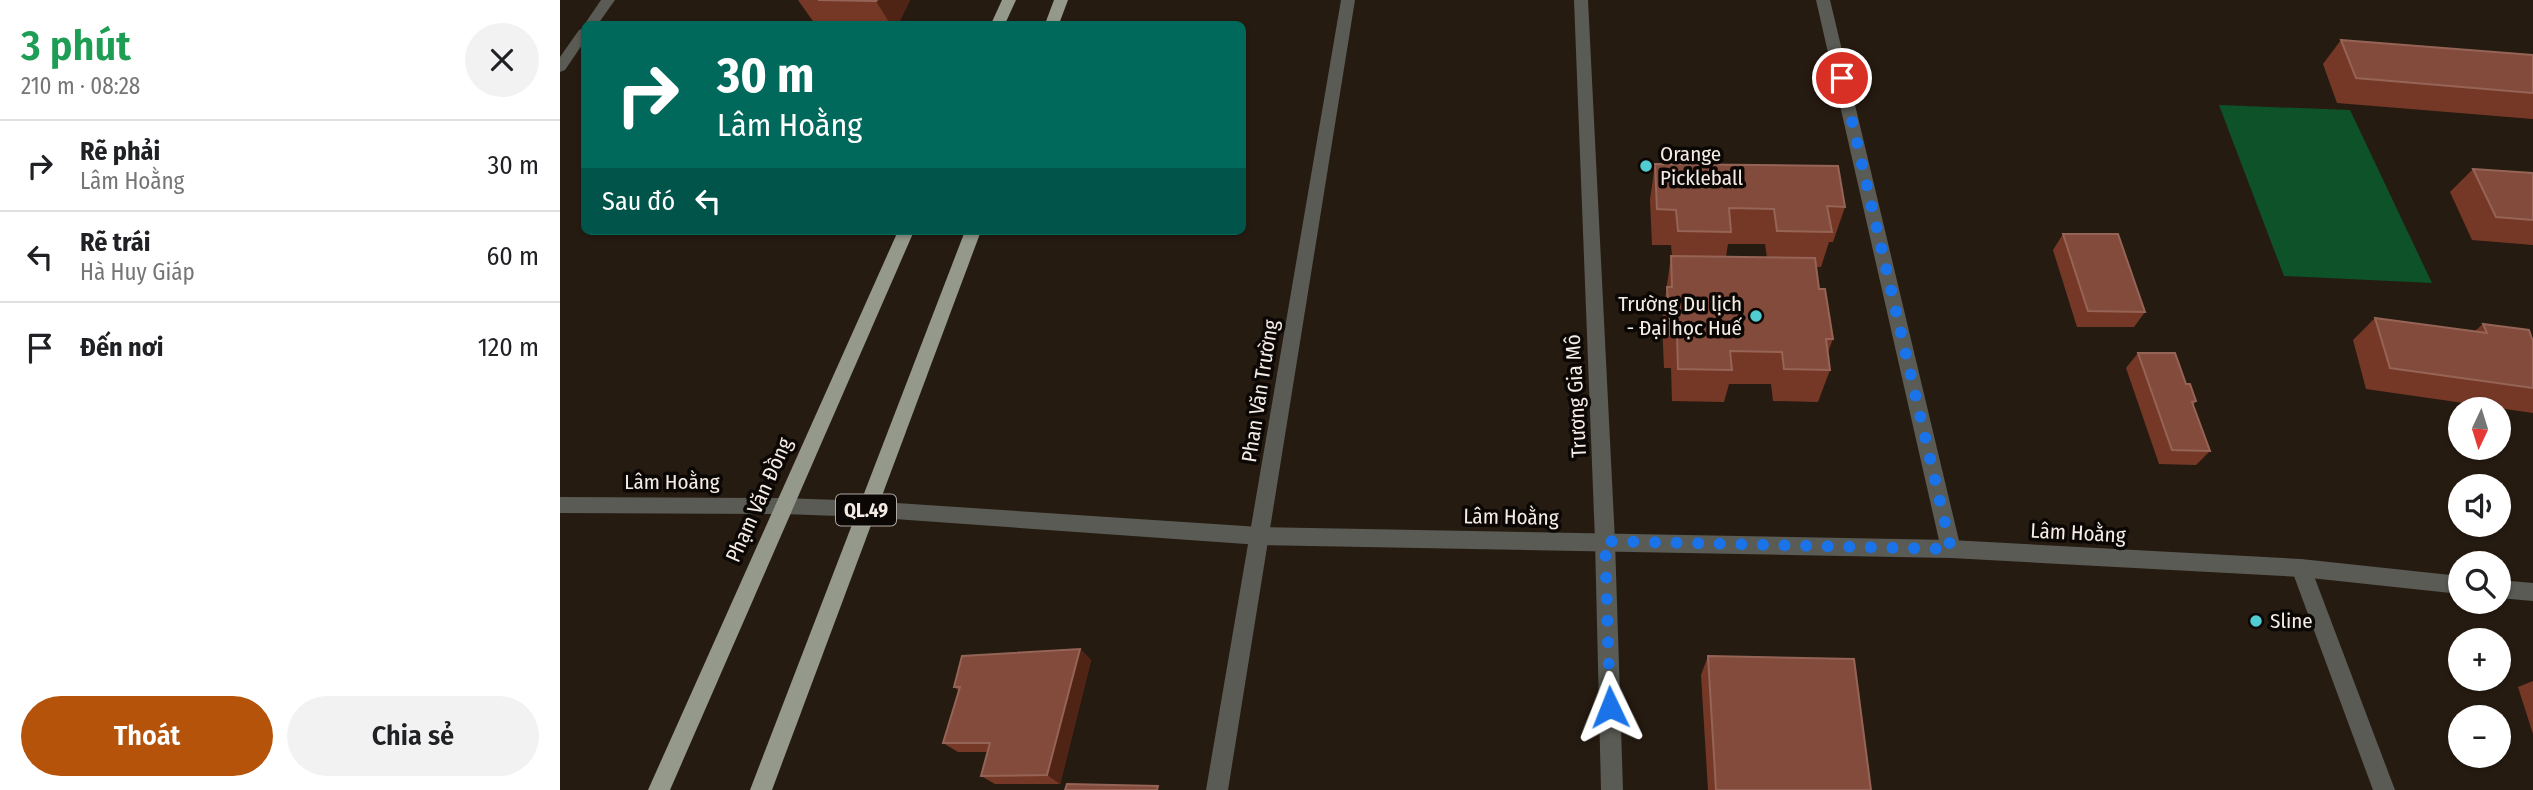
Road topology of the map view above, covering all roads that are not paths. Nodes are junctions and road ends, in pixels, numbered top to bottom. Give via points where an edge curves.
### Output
1 (608, 0) edge
2 (1009, 0) edge
3 (1061, 0) edge
4 (1348, 0) edge
5 (1581, 0) edge
6 (1824, 0) edge
7 (593, 21) edge
8 (999, 21) edge
9 (1053, 21) edge
10 (581, 37) edge
11 (560, 67) edge
12 (904, 235) edge
13 (971, 235) edge
14 (560, 505) edge
15 (783, 506) junction
16 (866, 509) junction
17 (1260, 536) junction
18 (1605, 541) junction
19 (1951, 549) junction
20 (2301, 568) junction
21 (2448, 584) edge
22 (2511, 590) edge
23 (2533, 592) edge
24 (659, 790) edge
25 (761, 790) edge
26 (1217, 790) edge
27 (1612, 790) edge
28 (2384, 790) edge

1 - 7 street
2 - 8 main road
3 - 9 main road
4 - 17 street, Phan Văn Trường
5 - 18 street, Trương Gia Mô
6 - 19 street
10 - 11 street
12 - 15 main road, Phạm Văn Đồng
13 - 16 main road, QL.49
14 - 15 street, Lâm Hoằng
15 - 16 street, Lâm Hoằng
15 - 24 main road, Phạm Văn Đồng
16 - 17 street, Lâm Hoằng
16 - 25 main road, QL.49
17 - 18 street, Lâm Hoằng
17 - 26 street, Phan Văn Trường
18 - 19 street, Lâm Hoằng
18 - 27 street, Trương Gia Mô
19 - 20 street, Lâm Hoằng
20 - 21 street, Lâm Hoằng
20 - 28 street
22 - 23 street

